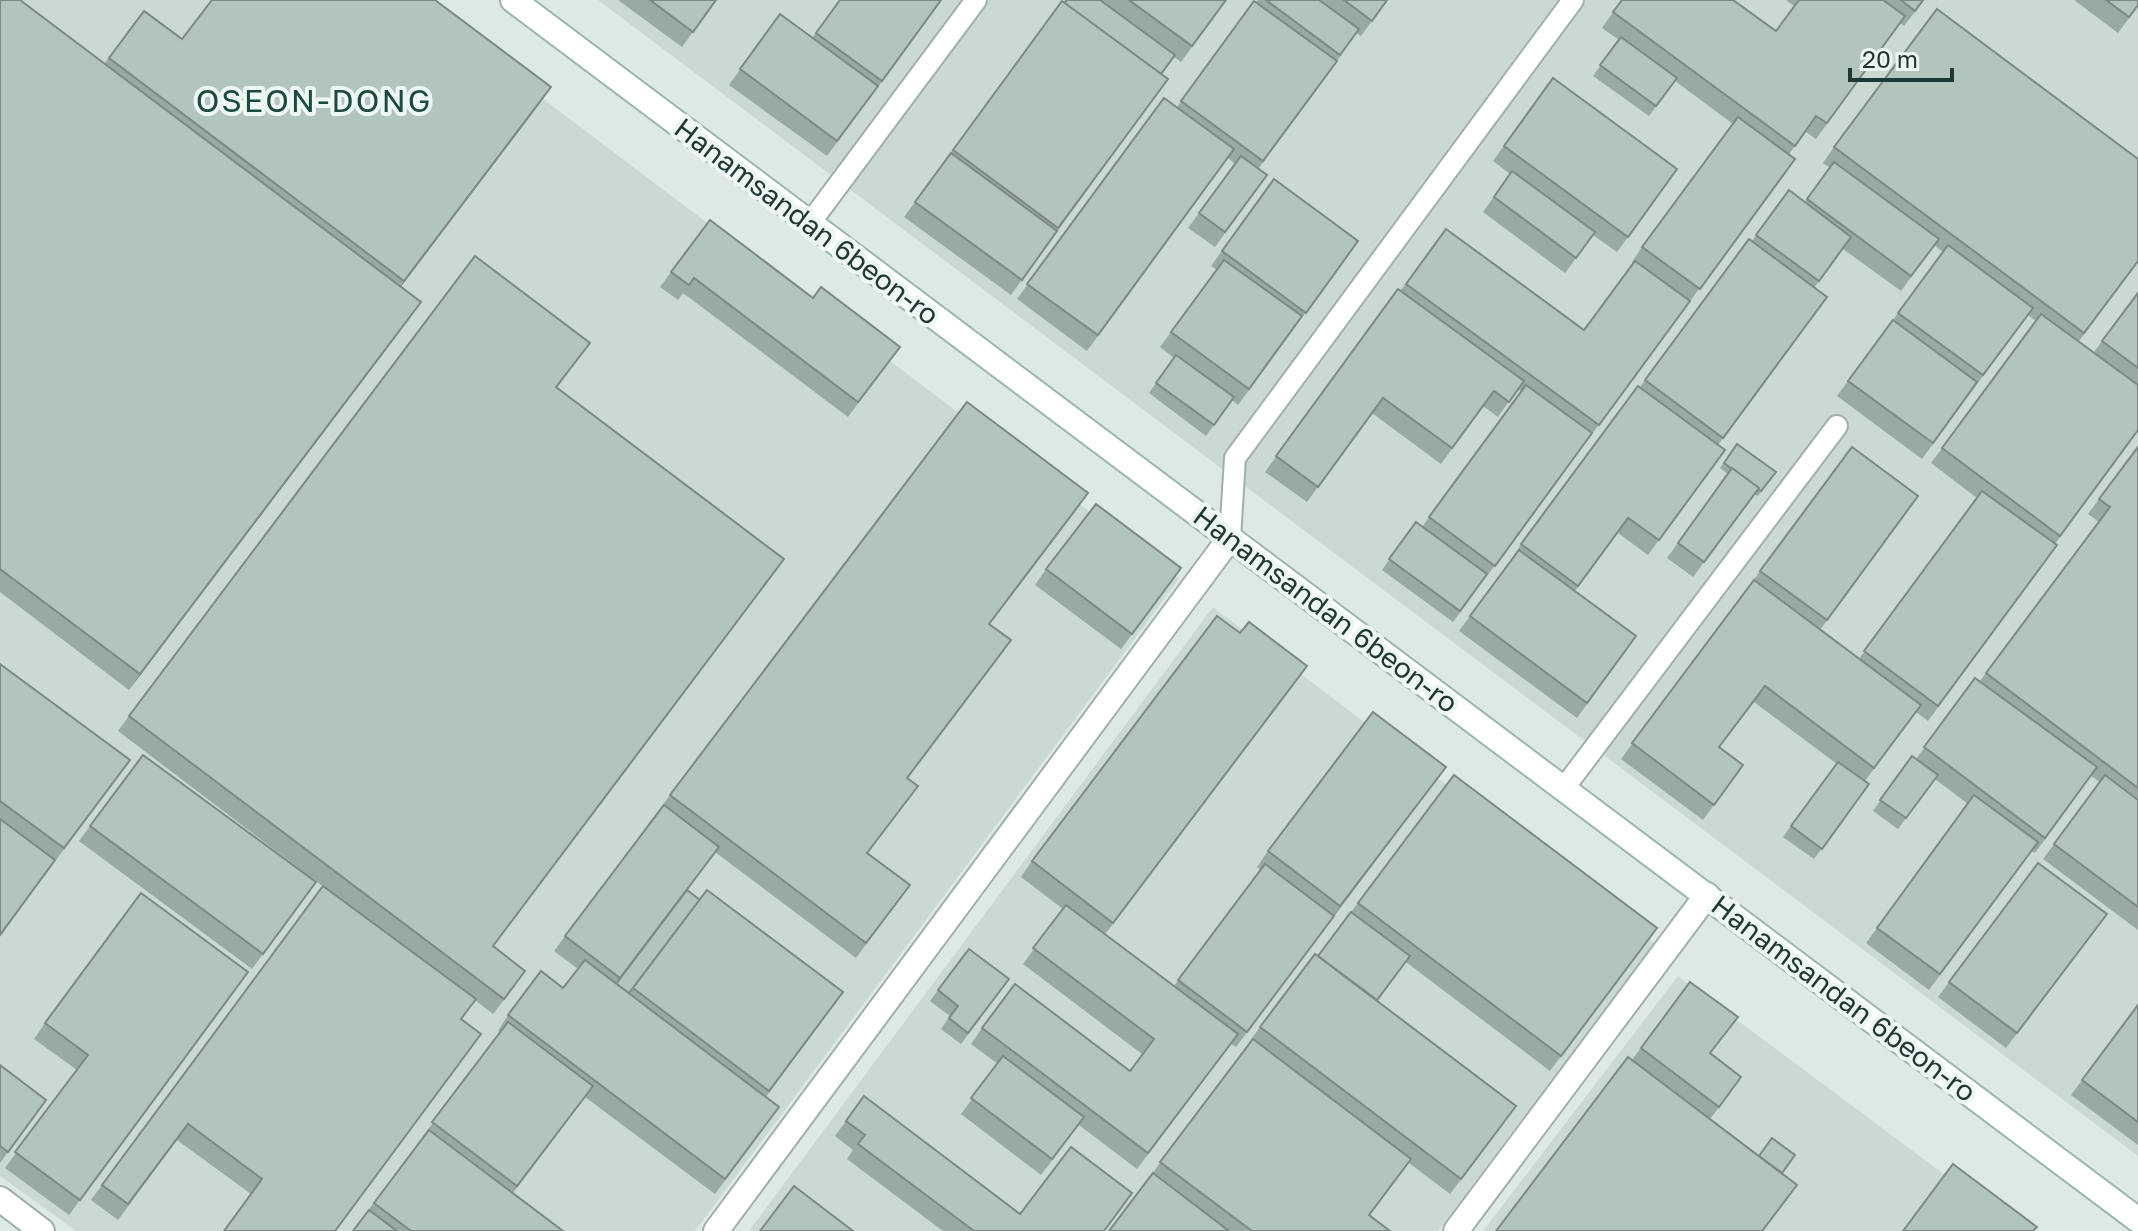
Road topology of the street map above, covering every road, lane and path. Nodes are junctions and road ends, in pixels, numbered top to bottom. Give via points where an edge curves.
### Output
1 (513, 0) edge
2 (976, 0) edge
3 (1573, 0) edge
4 (810, 223) junction
5 (1837, 426) dead end
6 (1230, 538) junction
7 (1564, 788) junction
8 (1707, 895) junction
9 (0, 1199) edge
10 (2138, 1220) edge
11 (42, 1231) edge
12 (716, 1231) edge
13 (1456, 1231) edge

1 - 4 street, Hanamsandan 6beon-ro
2 - 4 lane
3 - 6 lane via 1235,458
4 - 6 street, Hanamsandan 6beon-ro
5 - 7 lane
6 - 7 street, Hanamsandan 6beon-ro
6 - 12 street
7 - 8 street, Hanamsandan 6beon-ro
8 - 10 street, Hanamsandan 6beon-ro
8 - 13 street
9 - 11 street

